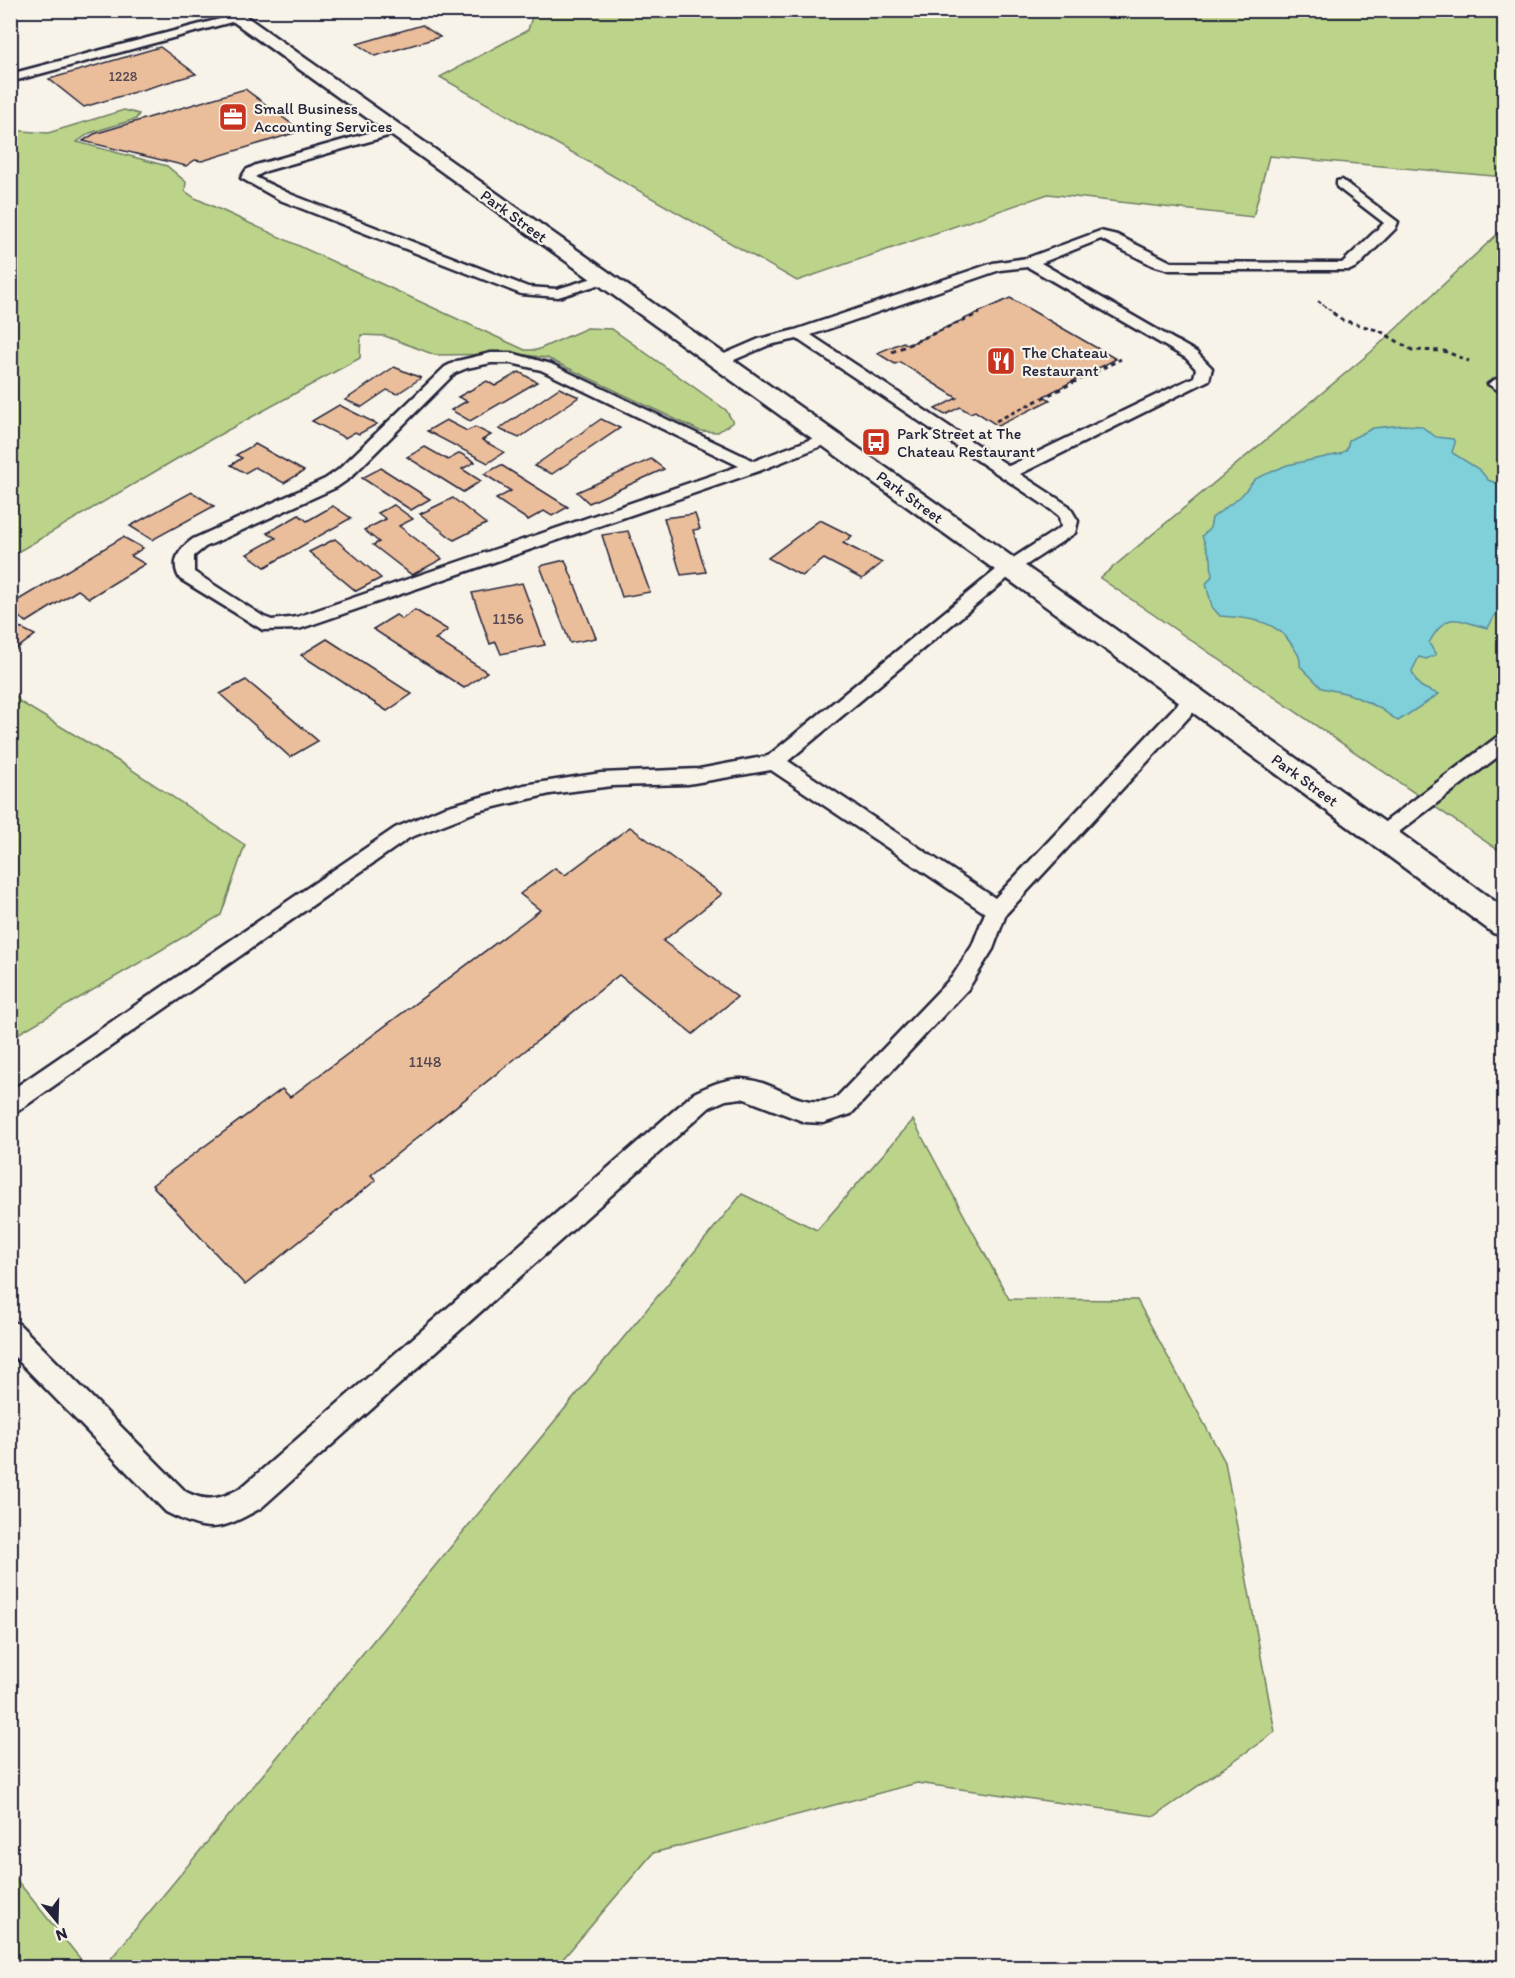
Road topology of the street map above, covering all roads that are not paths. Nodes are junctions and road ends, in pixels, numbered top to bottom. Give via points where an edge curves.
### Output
1 (230, 14) edge
2 (10, 78) edge
3 (393, 130) junction
4 (1342, 184) dead end
5 (1030, 262) junction
6 (603, 279) junction
7 (799, 334) junction
8 (720, 361) junction
9 (828, 438) junction
10 (753, 467) junction
11 (1008, 472) junction
12 (1008, 569) junction
13 (1194, 699) junction
14 (1504, 742) edge
15 (774, 762) junction
16 (1380, 836) junction
17 (997, 910) junction
18 (1504, 924) edge
19 (10, 1104) edge
20 (10, 1333) edge

1 - 2 lane
1 - 3 main road, Park Street
3 - 6 main road, Park Street
3 - 6 lane via 261,168 248,178 285,197 526,291 558,293
4 - 5 lane via 1391,222 1345,267 1165,265 1100,235
5 - 7 lane via 998,266
5 - 11 lane via 1191,355 1204,368 1204,374 1201,380
6 - 8 main road, Park Street
7 - 8 lane via 764,342
7 - 11 lane
8 - 9 main road, Park Street
9 - 10 lane
9 - 12 main road, Park Street
10 - 10 lane via 317,619 284,626 258,621 186,575 183,565 189,550 199,543 344,474 450,370 476,360 511,358 546,367
11 - 12 lane via 1065,511 1070,522 1069,529
12 - 13 main road, Park Street
12 - 15 lane
13 - 16 main road, Park Street
13 - 17 lane
14 - 16 lane
15 - 17 lane
15 - 19 lane via 688,777 603,779 549,786 420,824
16 - 18 main road, Park Street
17 - 20 lane via 982,949 960,983 855,1099 827,1115 797,1110 746,1088 720,1089 702,1100 251,1498 229,1510 207,1516 176,1502

